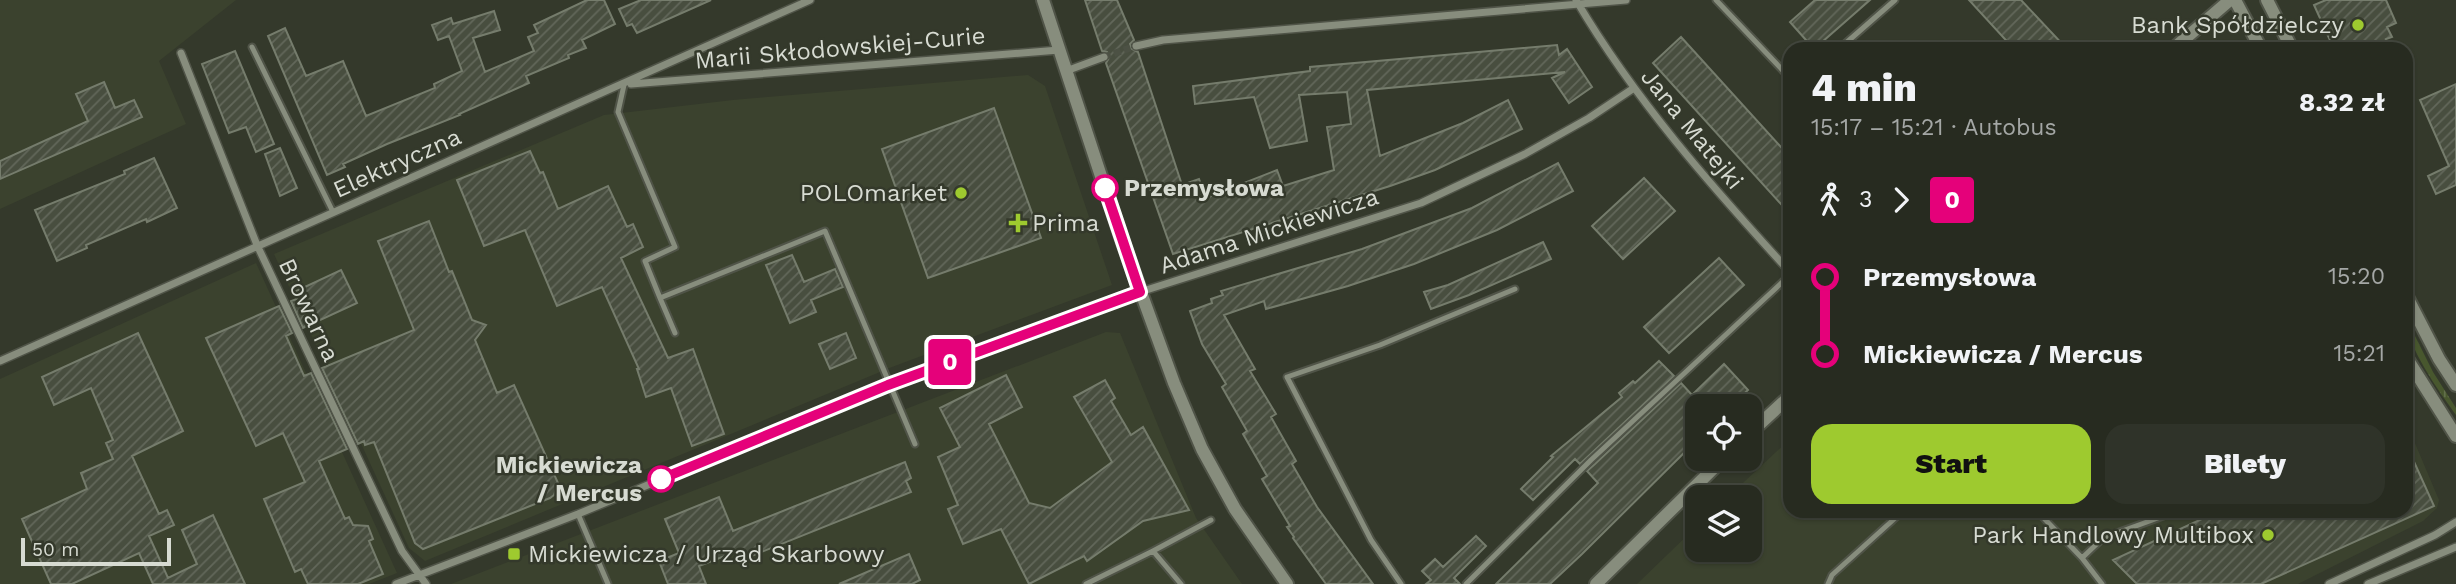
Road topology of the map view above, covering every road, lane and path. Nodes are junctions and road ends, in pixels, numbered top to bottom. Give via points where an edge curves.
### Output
1 (810, 0) edge
2 (1043, 0) edge
3 (1626, 0) edge
4 (1716, 0) edge
5 (1895, 0) edge
6 (2232, 0) edge
7 (2267, 0) edge
8 (1578, 3) edge
9 (1847, 42) edge
10 (2182, 42) edge
11 (2257, 42) edge
12 (2288, 42) edge
13 (1136, 46) tunnel mouth
14 (252, 47) dead end
15 (1059, 50) junction
16 (181, 53) dead end
17 (1104, 57) tunnel mouth
18 (1066, 71) junction
19 (1783, 71) edge
20 (624, 85) junction
21 (1634, 88) junction
22 (333, 212) junction
23 (257, 245) junction
24 (1783, 265) edge
25 (1783, 280) edge
26 (1515, 289) dead end
27 (1140, 292) junction
28 (660, 298) junction
29 (2413, 309) edge
30 (675, 333) dead end
31 (0, 361) edge
32 (2413, 368) edge
33 (888, 385) junction
34 (2456, 385) edge
35 (1783, 402) edge
36 (1762, 422) edge
37 (2456, 436) edge
38 (915, 444) dead end
39 (1711, 471) edge
40 (578, 514) junction
41 (1895, 518) edge
42 (2044, 518) edge
43 (2159, 518) edge
44 (1211, 520) dead end
45 (2456, 522) edge
46 (2456, 547) edge
47 (1153, 551) junction
48 (2082, 558) junction
49 (420, 574) junction
50 (396, 584) edge
51 (426, 584) edge
52 (608, 584) edge
53 (1086, 584) edge
54 (1181, 584) edge
55 (1287, 584) edge
56 (1401, 584) edge
57 (1466, 584) edge
58 (1596, 584) edge
59 (1828, 584) edge
60 (2102, 584) edge
61 (2329, 584) edge
62 (2371, 584) edge

1 - 20 street, Elektryczna
2 - 15 street
3 - 8 street
4 - 19 lane
5 - 9 lane
6 - 10 street
6 - 11 street
7 - 12 street
8 - 13 street
8 - 21 street, Jana Matejki
14 - 22 lane
15 - 18 street
15 - 20 street, Marii Skłodowskiej-Curie
16 - 23 street, Browarna
17 - 18 street
18 - 27 street
20 - 22 street, Elektryczna
20 - 28 lane via 618,112 675,247 645,261
21 - 24 street, Jana Matejki via 1711,187
21 - 27 street, Adama Mickiewicza via 1525,154 1420,203
22 - 23 street, Elektryczna
23 - 31 street, Elektryczna
23 - 49 street, Browarna via 402,551
25 - 57 lane
26 - 56 lane via 1380,345 1287,377 1371,540
27 - 33 street, Adama Mickiewicza
27 - 55 street via 1202,449 1235,509
28 - 30 lane
28 - 33 lane via 825,231
29 - 34 street
32 - 37 street
33 - 38 lane
33 - 40 street, Adama Mickiewicza
35 - 36 street
39 - 58 street
40 - 49 street, Adama Mickiewicza
40 - 52 lane
41 - 59 lane via 1832,575
42 - 48 lane
43 - 48 lane via 2103,538
44 - 47 lane
45 - 61 street
46 - 62 street
47 - 53 lane
47 - 54 lane
48 - 60 lane
49 - 50 street, Adama Mickiewicza
49 - 51 street, Browarna

